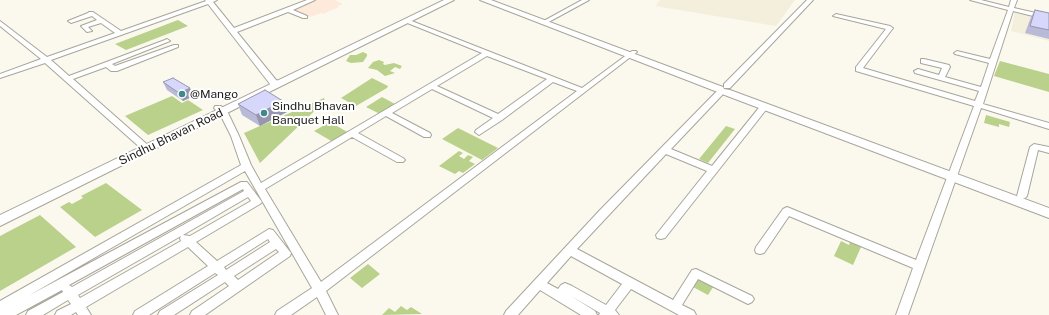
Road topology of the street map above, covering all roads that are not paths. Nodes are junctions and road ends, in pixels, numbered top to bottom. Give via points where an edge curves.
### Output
1 (211, 0) edge
2 (312, 0) edge
3 (442, 0) edge
4 (450, 0) edge
5 (484, 0) edge
6 (495, 0) edge
7 (586, 0) edge
8 (810, 0) edge
9 (973, 0) edge
10 (1012, 4) edge
11 (287, 9) junction
12 (836, 16) dead end
13 (305, 17) dead end
14 (1049, 18) edge
15 (71, 21) dead end
16 (102, 21) junction
17 (407, 21) junction
18 (546, 21) junction
19 (0, 23) edge
20 (4, 29) edge
21 (89, 31) dead end
22 (233, 31) junction
23 (120, 33) junction
24 (167, 41) dead end
25 (176, 46) dead end
26 (144, 50) junction
27 (487, 53) junction
28 (957, 53) dead end
29 (632, 54) junction
30 (153, 55) junction
31 (45, 59) junction
32 (924, 61) dead end
33 (993, 62) junction
34 (106, 64) junction
35 (918, 71) dead end
36 (0, 76) edge
37 (941, 78) junction
38 (67, 79) junction
39 (552, 79) junction
40 (276, 83) junction
41 (431, 86) junction
42 (724, 89) junction
43 (983, 90) junction
44 (583, 92) junction
45 (764, 106) junction
46 (978, 106) junction
47 (221, 110) junction
48 (386, 113) junction
49 (499, 118) junction
50 (1049, 126) edge
51 (479, 132) dead end
52 (352, 133) junction
53 (426, 135) dead end
54 (144, 148) junction
55 (664, 150) junction
56 (1049, 150) edge
57 (400, 160) dead end
58 (246, 166) junction
59 (713, 170) junction
60 (953, 174) junction
61 (254, 190) junction
62 (1022, 196) junction
63 (1049, 206) edge
64 (1049, 213) edge
65 (0, 215) edge
66 (161, 215) junction
67 (0, 221) edge
68 (281, 225) junction
69 (174, 228) junction
70 (269, 233) junction
71 (661, 235) dead end
72 (188, 241) junction
73 (277, 243) junction
74 (570, 250) junction
75 (760, 250) dead end
76 (919, 266) junction
77 (216, 267) junction
78 (225, 275) junction
79 (630, 282) junction
80 (63, 284) junction
81 (538, 284) junction
82 (238, 287) junction
83 (319, 290) junction
84 (559, 295) junction
85 (748, 299) dead end
86 (675, 306) junction
87 (0, 307) edge
88 (82, 310) edge
89 (609, 314) edge
90 (5, 315) edge
91 (32, 315) edge
92 (62, 315) edge
93 (139, 315) edge
94 (164, 315) edge
95 (196, 315) edge
96 (281, 315) edge
97 (332, 315) edge
98 (510, 315) edge
99 (591, 315) edge
100 (690, 315) edge
101 (902, 315) edge

1 - 22 street
1 - 23 street
2 - 11 street
3 - 40 main road, Sindhu Bhavan Road
4 - 17 main road, Sindhu Bhavan Road
5 - 18 main road
6 - 18 main road
7 - 18 street
8 - 42 street
9 - 10 street
10 - 14 street
10 - 33 street
11 - 13 street
11 - 22 street
12 - 46 street via 890,28 859,69
15 - 16 street via 92,13
16 - 21 street via 84,26
16 - 23 street
17 - 27 street
17 - 40 main road, Sindhu Bhavan Road
18 - 29 main road
19 - 20 street
20 - 31 street
22 - 40 street
23 - 31 street
24 - 26 street
25 - 30 street
26 - 30 street
26 - 34 street
27 - 39 street
27 - 41 street
28 - 33 street
29 - 42 main road
29 - 44 street
30 - 34 street via 114,69
31 - 36 street
31 - 38 street
32 - 37 street via 946,67
33 - 43 street
34 - 38 street
35 - 37 street
37 - 43 street
38 - 54 street
39 - 44 street
39 - 49 street
40 - 47 main road, Sindhu Bhavan Road
41 - 48 street
41 - 49 street
42 - 45 main road
42 - 55 street
42 - 60 main road
43 - 46 street
44 - 83 street
45 - 59 street
45 - 60 main road
46 - 50 street
46 - 60 street
47 - 54 main road, Sindhu Bhavan Road
47 - 58 street via 235,136
48 - 52 street
48 - 53 street
49 - 51 street
52 - 57 street
52 - 61 street
54 - 65 main road, Sindhu Bhavan Road
54 - 67 main road, Sindhu Bhavan Road
55 - 59 street
55 - 74 street
56 - 62 street via 1034,147
58 - 61 street
58 - 66 street
59 - 71 street
60 - 62 main road
60 - 64 main road
60 - 76 street
61 - 68 street
61 - 69 street
61 - 72 street via 257,202
62 - 63 main road
66 - 69 street
66 - 80 street
68 - 70 street
68 - 83 street
69 - 72 street
69 - 80 street
70 - 73 street
70 - 77 street
72 - 77 street
72 - 88 street
73 - 78 street
73 - 82 street via 286,253
74 - 79 street
74 - 81 street
75 - 76 street via 787,211
76 - 101 street
77 - 78 street
77 - 93 street
78 - 82 street
78 - 94 street
79 - 86 street
79 - 89 street
80 - 87 street
80 - 88 street
80 - 90 street
80 - 91 street
81 - 84 street
81 - 98 street
82 - 95 street
83 - 96 street
83 - 97 street
84 - 89 street via 568,288
84 - 99 street
85 - 86 street via 696,273
86 - 100 street
88 - 92 street

